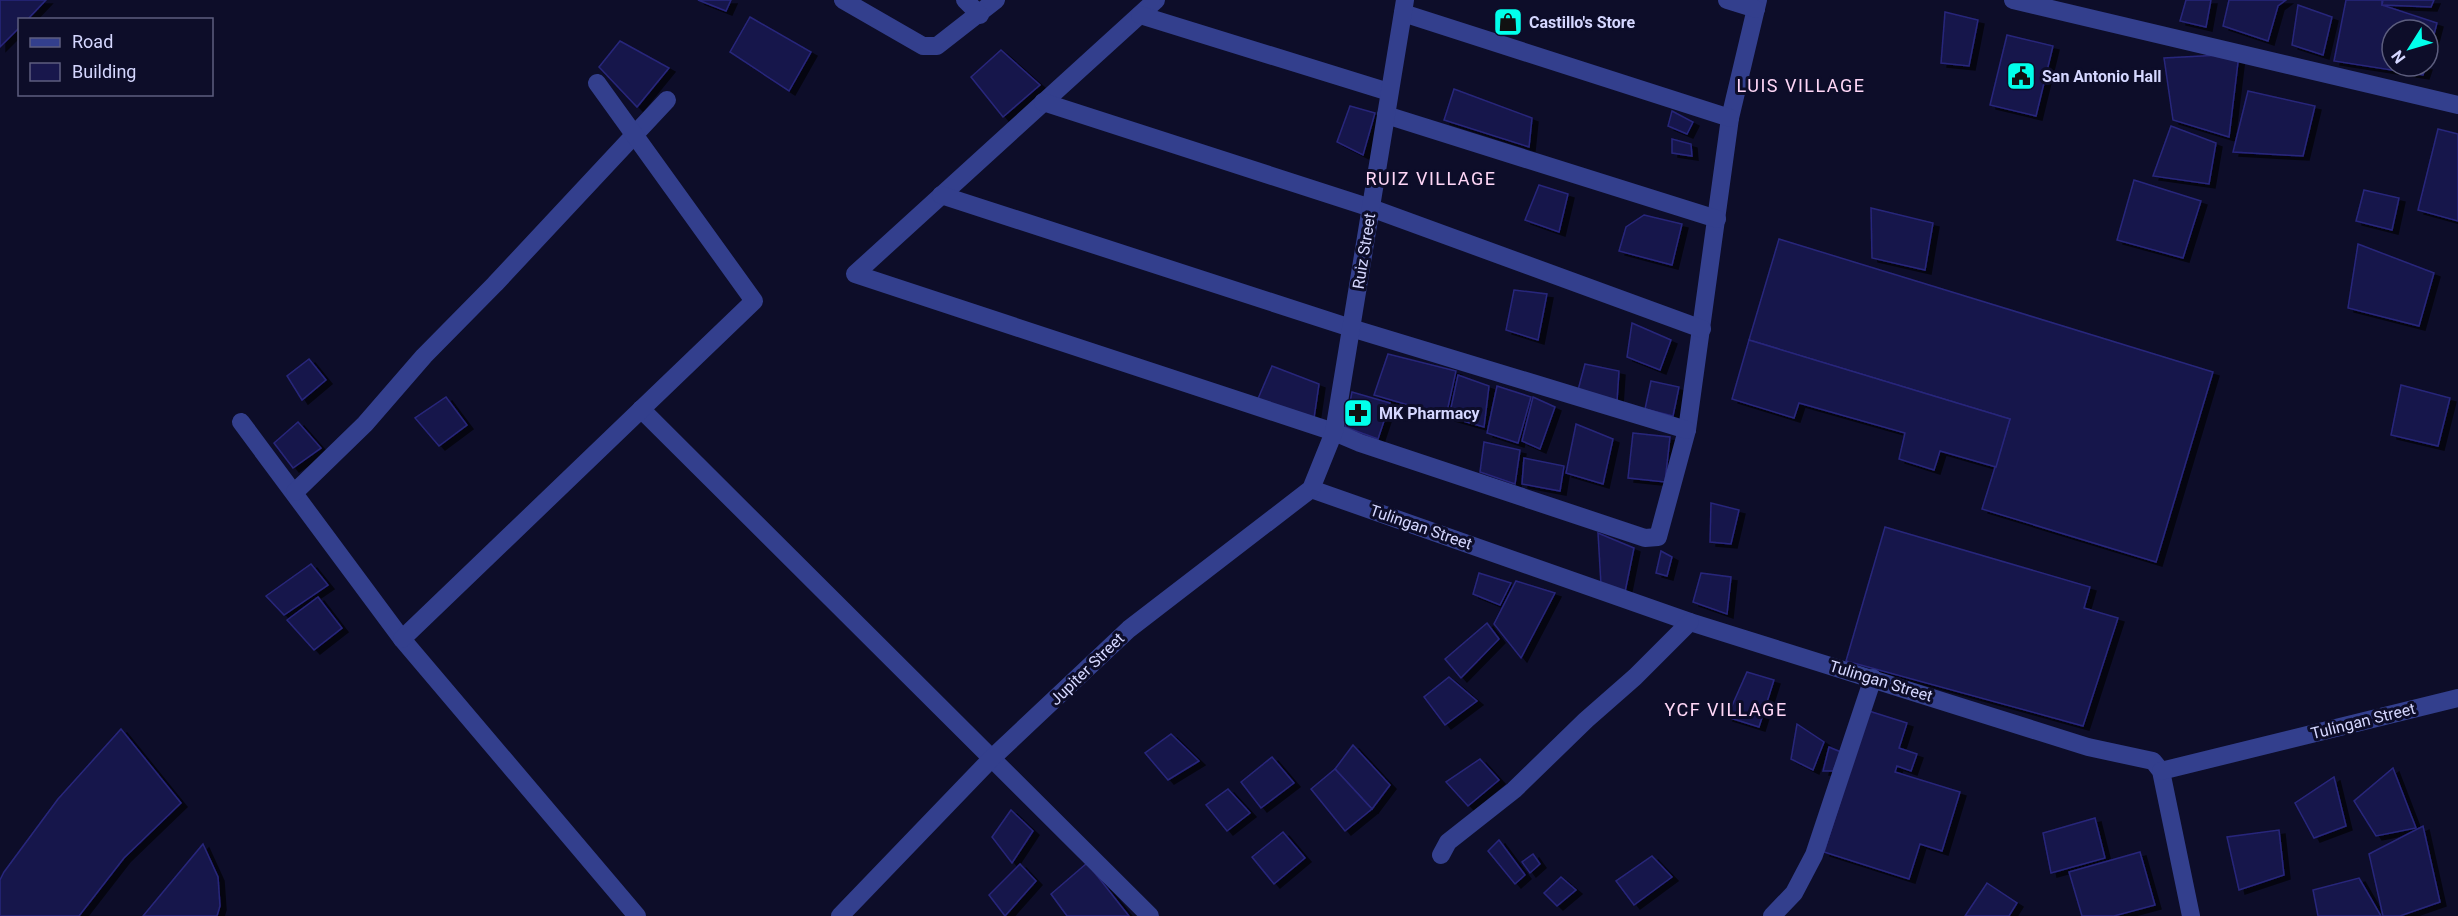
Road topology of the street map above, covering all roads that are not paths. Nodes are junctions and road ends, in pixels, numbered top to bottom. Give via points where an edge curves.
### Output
1 (843, 0) edge
2 (965, 0) edge
3 (996, 0) edge
4 (1156, 0) edge
5 (1727, 0) edge
6 (2013, 0) edge
7 (1757, 5) edge
8 (1404, 6) edge
9 (980, 15) junction
10 (1140, 15) junction
11 (597, 83) dead end
12 (1389, 92) junction
13 (667, 100) dead end
14 (1043, 102) junction
15 (2458, 105) edge
16 (1386, 115) junction
17 (1730, 118) junction
18 (633, 136) junction
19 (941, 195) junction
20 (1371, 208) junction
21 (1717, 219) junction
22 (1351, 328) junction
23 (1702, 329) junction
24 (641, 409) junction
25 (241, 422) dead end
26 (1687, 430) junction
27 (1335, 432) junction
28 (1311, 489) junction
29 (295, 492) junction
30 (1690, 622) junction
31 (402, 639) junction
32 (1873, 678) junction
33 (2458, 698) edge
34 (992, 758) junction
35 (2161, 771) junction
36 (1441, 855) dead end
37 (637, 916) edge
38 (840, 916) edge
39 (1150, 916) edge
40 (1773, 916) edge
41 (2191, 916) edge

1 - 9 street via 923,46 937,46
2 - 9 street
3 - 9 street
4 - 10 street
5 - 7 street
6 - 15 street
7 - 17 street
8 - 12 street, Ruiz Street
8 - 17 street
10 - 12 street
10 - 14 street
11 - 18 street
12 - 16 street, Ruiz Street
13 - 18 street
14 - 19 street
14 - 20 street
16 - 20 street, Ruiz Street
16 - 21 street
17 - 21 street
18 - 24 street via 754,301
18 - 29 street via 364,424
19 - 22 street
19 - 27 street via 855,274
20 - 22 street, Ruiz Street
20 - 23 street
21 - 23 street
22 - 26 street
22 - 27 street, Ruiz Street
23 - 26 street
24 - 31 street
24 - 34 street
25 - 29 street
26 - 27 street via 1658,537 1645,538
27 - 28 street
28 - 30 street, Tulingan Street
28 - 34 street, Jupiter Street via 1150,611
29 - 31 street
30 - 32 street, Tulingan Street
30 - 36 street via 1514,790 1448,842
31 - 37 street
32 - 35 street, Tulingan Street via 2088,747 2153,761
32 - 40 street via 1814,855 1794,893
33 - 35 street, Tulingan Street
34 - 38 street, Jupiter Street
34 - 39 street
35 - 41 street

